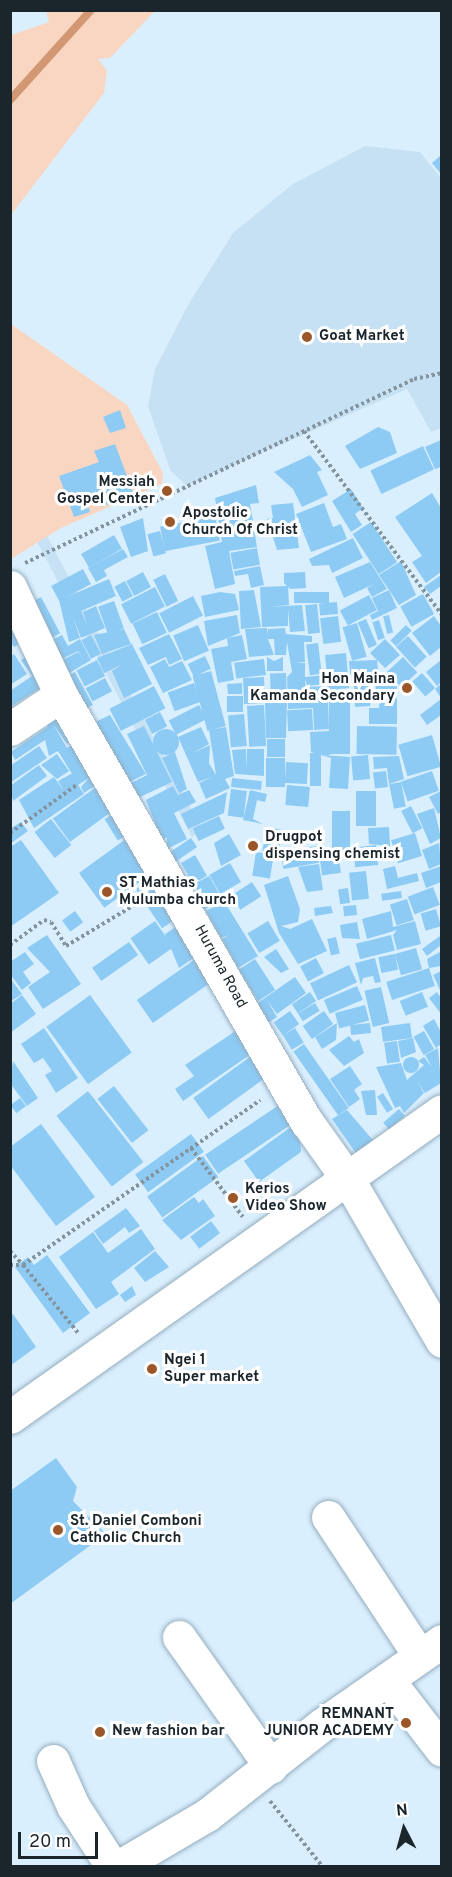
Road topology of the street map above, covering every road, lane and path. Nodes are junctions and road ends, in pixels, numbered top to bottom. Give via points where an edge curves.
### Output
1 (441, 373) edge
2 (304, 431) junction
3 (13, 579) edge
4 (441, 615) edge
5 (61, 695) junction
6 (10, 729) edge
7 (104, 766) junction
8 (10, 833) edge
9 (173, 882) junction
10 (10, 945) edge
11 (286, 1082) junction
12 (441, 1111) edge
13 (192, 1148) junction
14 (349, 1181) junction
15 (262, 1241) junction
16 (10, 1251) edge
17 (12, 1256) edge
18 (10, 1265) edge
19 (23, 1265) junction
20 (431, 1298) edge
21 (441, 1341) edge
22 (98, 1356) junction
23 (10, 1417) edge
24 (328, 1517) dead end
25 (178, 1637) dead end
26 (430, 1648) edge
27 (388, 1680) junction
28 (441, 1750) edge
29 (53, 1761) dead end
30 (262, 1774) junction
31 (112, 1866) edge
32 (120, 1866) edge
33 (322, 1866) edge

1 - 2 path via 414,379
2 - 3 path
2 - 4 path
3 - 5 street, Huruma Road
5 - 6 street
5 - 7 street, Huruma Road
7 - 8 path
7 - 9 street, Huruma Road
9 - 10 path via 66,946 51,922 44,920
9 - 11 street, Huruma Road
11 - 13 path
11 - 14 street, Huruma Road
12 - 14 street
13 - 15 path
13 - 19 path
14 - 15 street
14 - 20 street, Huruma Road
15 - 22 street
16 - 17 path
17 - 19 path
18 - 19 path
19 - 22 path
20 - 21 street, Huruma Road
22 - 23 street
24 - 26 street
25 - 30 street
26 - 27 street
27 - 28 street
27 - 30 street
29 - 31 street via 73,1806
30 - 32 street via 207,1815
30 - 33 path

